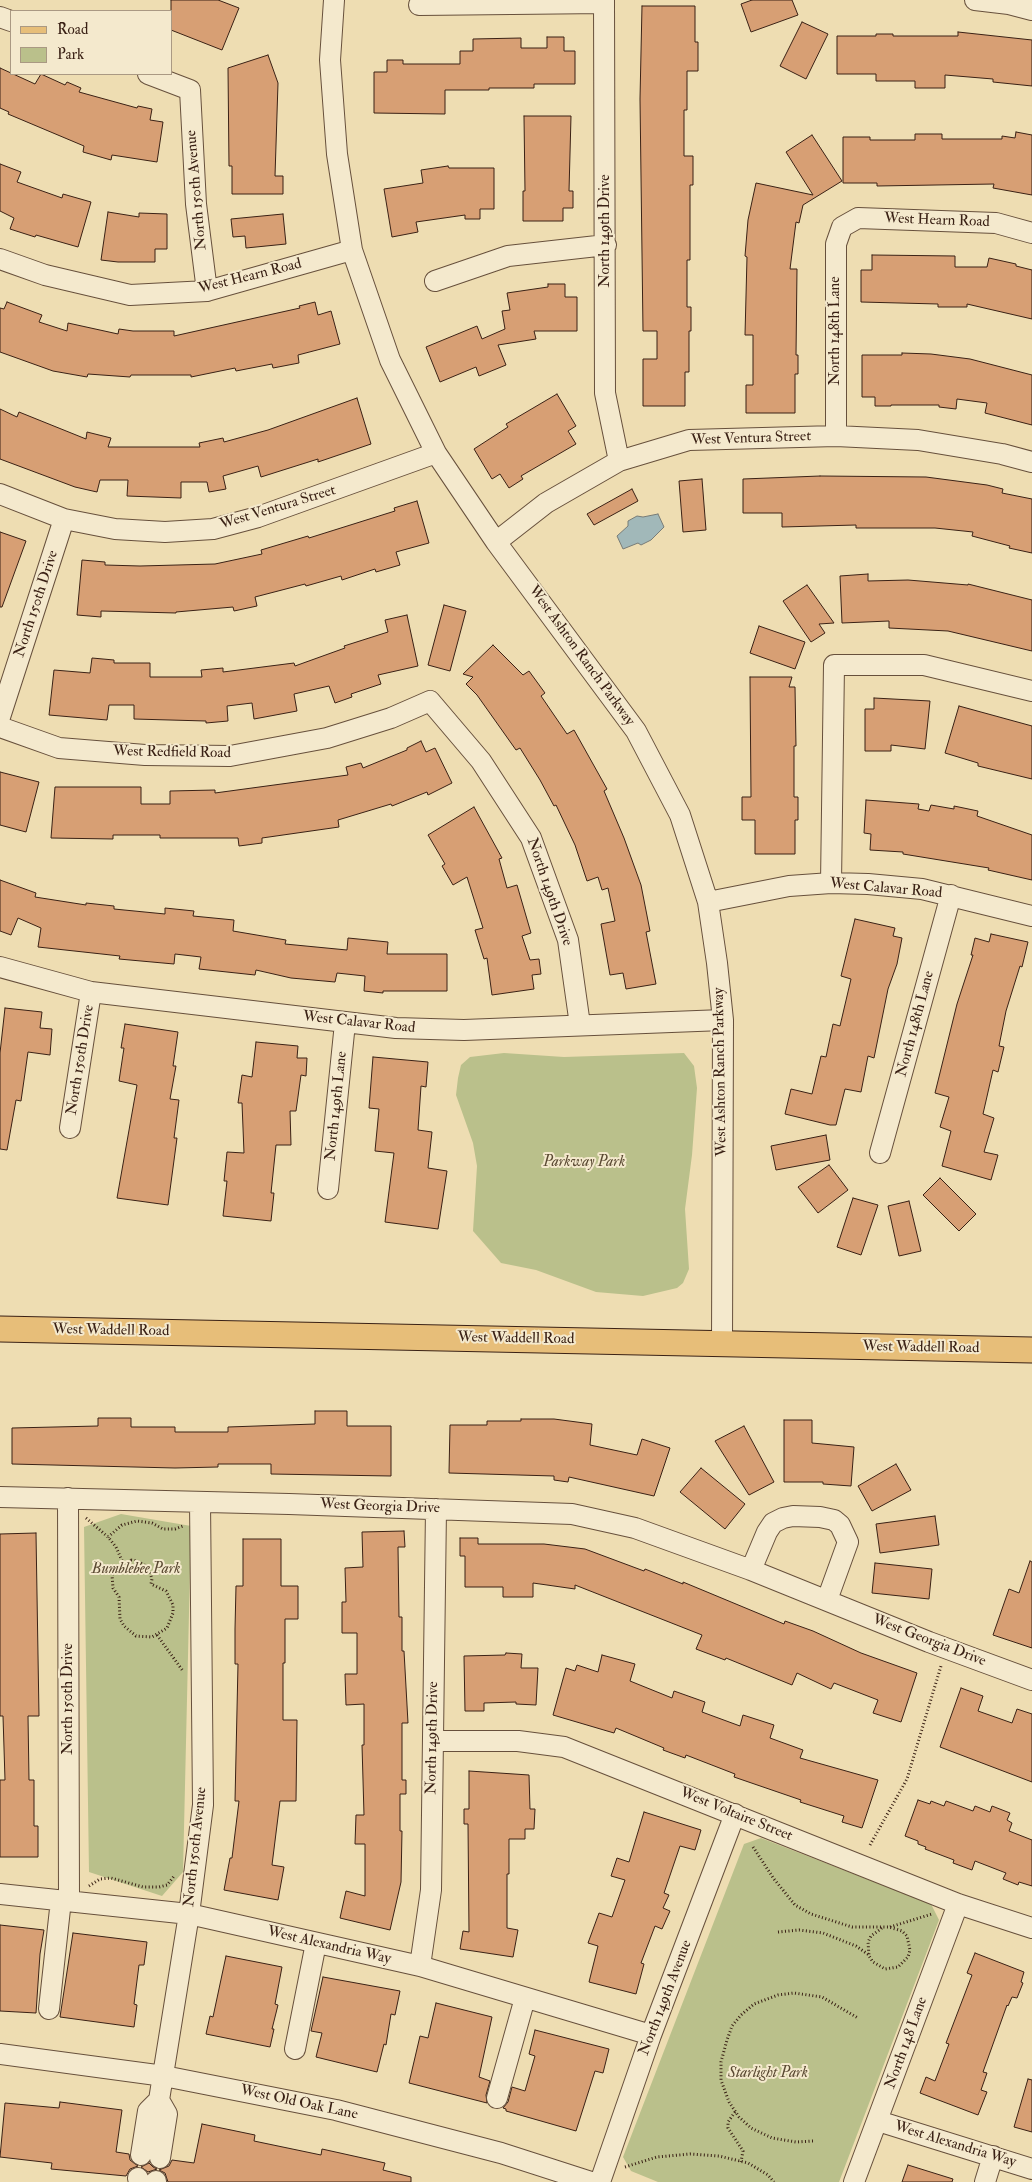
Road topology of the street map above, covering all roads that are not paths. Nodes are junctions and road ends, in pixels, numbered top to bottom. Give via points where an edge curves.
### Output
1 (334, 0) edge
2 (975, 0) edge
3 (604, 1) edge
4 (419, 5) dead end
5 (1032, 10) edge
6 (151, 75) edge
7 (842, 227) joint
8 (1032, 233) edge
9 (606, 245) junction
10 (352, 250) junction
11 (0, 259) edge
12 (436, 281) dead end
13 (207, 291) junction
14 (836, 436) junction
15 (436, 453) junction
16 (619, 461) junction
17 (1032, 462) edge
18 (0, 494) edge
19 (64, 519) junction
20 (496, 542) junction
21 (1032, 690) edge
22 (430, 701) joint
23 (0, 717) edge
24 (0, 727) edge
25 (831, 883) junction
26 (952, 895) junction
27 (708, 902) junction
28 (1032, 916) edge
29 (0, 967) edge
30 (91, 992) junction
31 (722, 1020) junction
32 (345, 1023) junction
33 (580, 1025) junction
34 (70, 1128) dead end
35 (880, 1153) dead end
36 (328, 1189) dead end
37 (0, 1329) edge
38 (722, 1343) junction
39 (1032, 1350) edge
40 (0, 1497) edge
41 (68, 1498) junction
42 (200, 1502) junction
43 (436, 1509) junction
44 (752, 1570) junction
45 (827, 1600) junction
46 (1032, 1680) edge
47 (433, 1741) junction
48 (736, 1814) junction
49 (0, 1894) edge
50 (65, 1900) junction
51 (958, 1904) junction
52 (189, 1914) junction
53 (1032, 1928) edge
54 (316, 1943) junction
55 (420, 1966) junction
56 (525, 1998) junction
57 (49, 2008) dead end
58 (651, 2035) junction
59 (295, 2049) dead end
60 (0, 2054) edge
61 (164, 2076) junction
62 (498, 2098) dead end
63 (878, 2121) junction
64 (151, 2151) dead end
65 (993, 2156) junction
66 (1032, 2169) edge
67 (591, 2182) edge
68 (600, 2182) edge
69 (854, 2182) edge
70 (985, 2182) edge

1 - 10 street, West Ashton Ranch Parkway via 330,60 335,135
2 - 5 street
3 - 4 street
3 - 9 street, North 149th Drive
6 - 13 street, North 150th Avenue via 190,90 196,204
7 - 8 street, West Hearn Road via 858,218 868,218 996,223
7 - 14 street, North 148th Lane via 836,244
9 - 12 street via 508,256
9 - 16 street, North 149th Drive via 605,393
10 - 13 street, West Hearn Road
10 - 15 street, West Ashton Ranch Parkway via 390,360
11 - 13 street, West Hearn Road via 45,275 130,295
14 - 16 street, West Ventura Street via 689,440
14 - 17 street, West Ventura Street via 918,440
15 - 19 street, West Ventura Street via 276,511 212,529 155,532 115,529
15 - 20 street, West Ashton Ranch Parkway
16 - 20 street, West Ventura Street via 546,503
18 - 19 street, West Ventura Street
19 - 23 street, North 150th Drive
20 - 27 street, West Ashton Ranch Parkway via 636,731 680,816
21 - 25 street via 924,665 834,665
22 - 24 street, West Redfield Road via 391,718 327,738 230,756 145,755 59,748
22 - 33 street, North 149th Drive via 481,761 531,838 568,940
25 - 26 street, West Calavar Road via 922,889
25 - 27 street, West Calavar Road via 789,886
26 - 28 street, West Calavar Road
26 - 35 street, North 148th Lane
27 - 31 street, West Ashton Ranch Parkway
29 - 30 street, West Calavar Road
30 - 32 street, West Calavar Road
30 - 34 street, North 150th Drive
31 - 33 street, West Calavar Road
31 - 38 street, West Ashton Ranch Parkway
32 - 33 street, West Calavar Road via 464,1030
32 - 36 street, North 149th Lane
37 - 38 main road, West Waddell Road
38 - 39 main road, West Waddell Road
40 - 41 street, West Georgia Drive
41 - 42 street, West Georgia Drive
41 - 50 street, North 150th Drive
42 - 43 street, West Georgia Drive
42 - 52 street, North 150th Avenue via 204,1805
43 - 44 street, West Georgia Drive via 572,1514 636,1528
43 - 47 street, North 149th Drive
44 - 45 street, West Georgia Drive
44 - 45 street via 773,1523 793,1516 834,1520 848,1542
45 - 46 street, West Georgia Drive
47 - 48 street, West Voltaire Street via 518,1741 564,1747
47 - 55 street, North 149th Drive via 431,1890
48 - 51 street, West Voltaire Street
48 - 58 street, North 149th Avenue
49 - 50 street, West Alexandria Way
50 - 52 street, West Alexandria Way
50 - 57 street, North 150th Drive
51 - 53 street, West Voltaire Street
51 - 63 street, North 148 Lane
52 - 54 street, West Alexandria Way
52 - 61 street, North 150th Avenue
54 - 55 street, West Alexandria Way
54 - 59 street
55 - 56 street, West Alexandria Way
56 - 58 street, West Alexandria Way
56 - 62 street
58 - 68 street, North 149th Avenue
60 - 61 street, West Old Oak Lane
61 - 64 street, North 150th Avenue via 159,2100 148,2111
61 - 67 street, West Old Oak Lane via 394,2124
63 - 65 street, West Alexandria Way
63 - 69 street, North 148 Lane
65 - 66 street, West Alexandria Way
65 - 70 street

